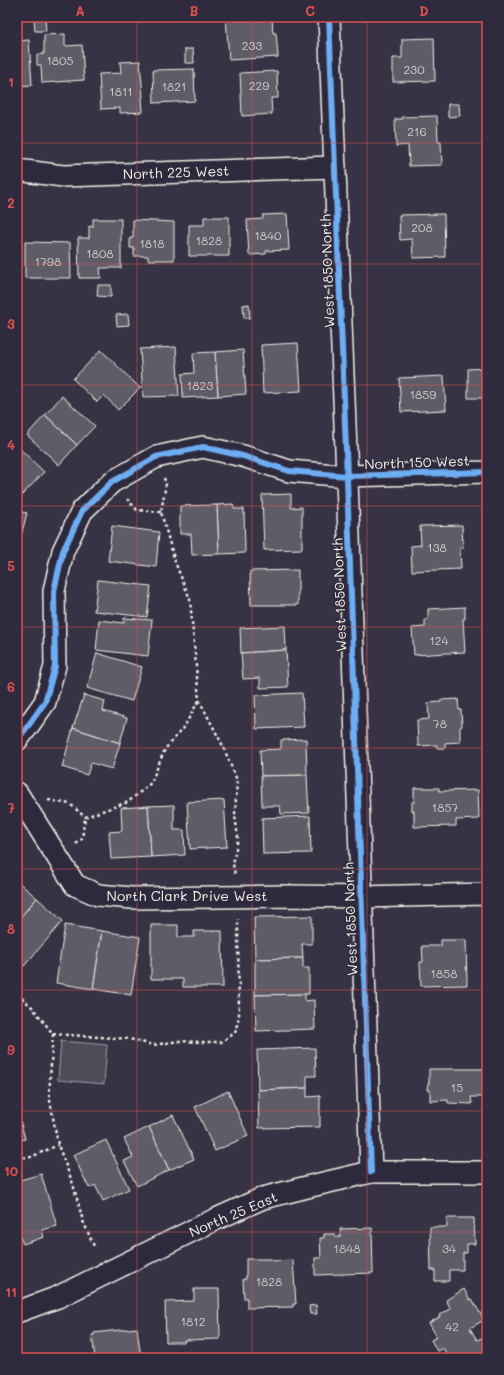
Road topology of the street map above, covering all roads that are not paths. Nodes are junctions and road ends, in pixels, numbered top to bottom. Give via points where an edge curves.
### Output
1 (329, 17) edge
2 (335, 167) junction
3 (17, 170) edge
4 (487, 472) edge
5 (347, 476) junction
6 (17, 740) edge
7 (17, 793) edge
8 (487, 894) edge
9 (361, 897) junction
10 (371, 1172) junction
11 (487, 1172) edge
12 (17, 1312) edge

1 - 2 street, West 1850 North
2 - 3 street, North 225 West via 63,176
2 - 5 street, West 1850 North
4 - 5 street, North 150 West
5 - 6 street, North 150 West via 289,471 243,456 203,447 156,457 112,482 82,511 63,551 54,591 55,666 45,702
5 - 9 street, West 1850 North
7 - 9 street, North Clark Drive West via 75,885 98,895 132,898
8 - 9 street, North Clark Drive West
9 - 10 street, West 1850 North
10 - 11 street, North 25 East
10 - 12 street, North 25 East via 263,1198 58,1297

